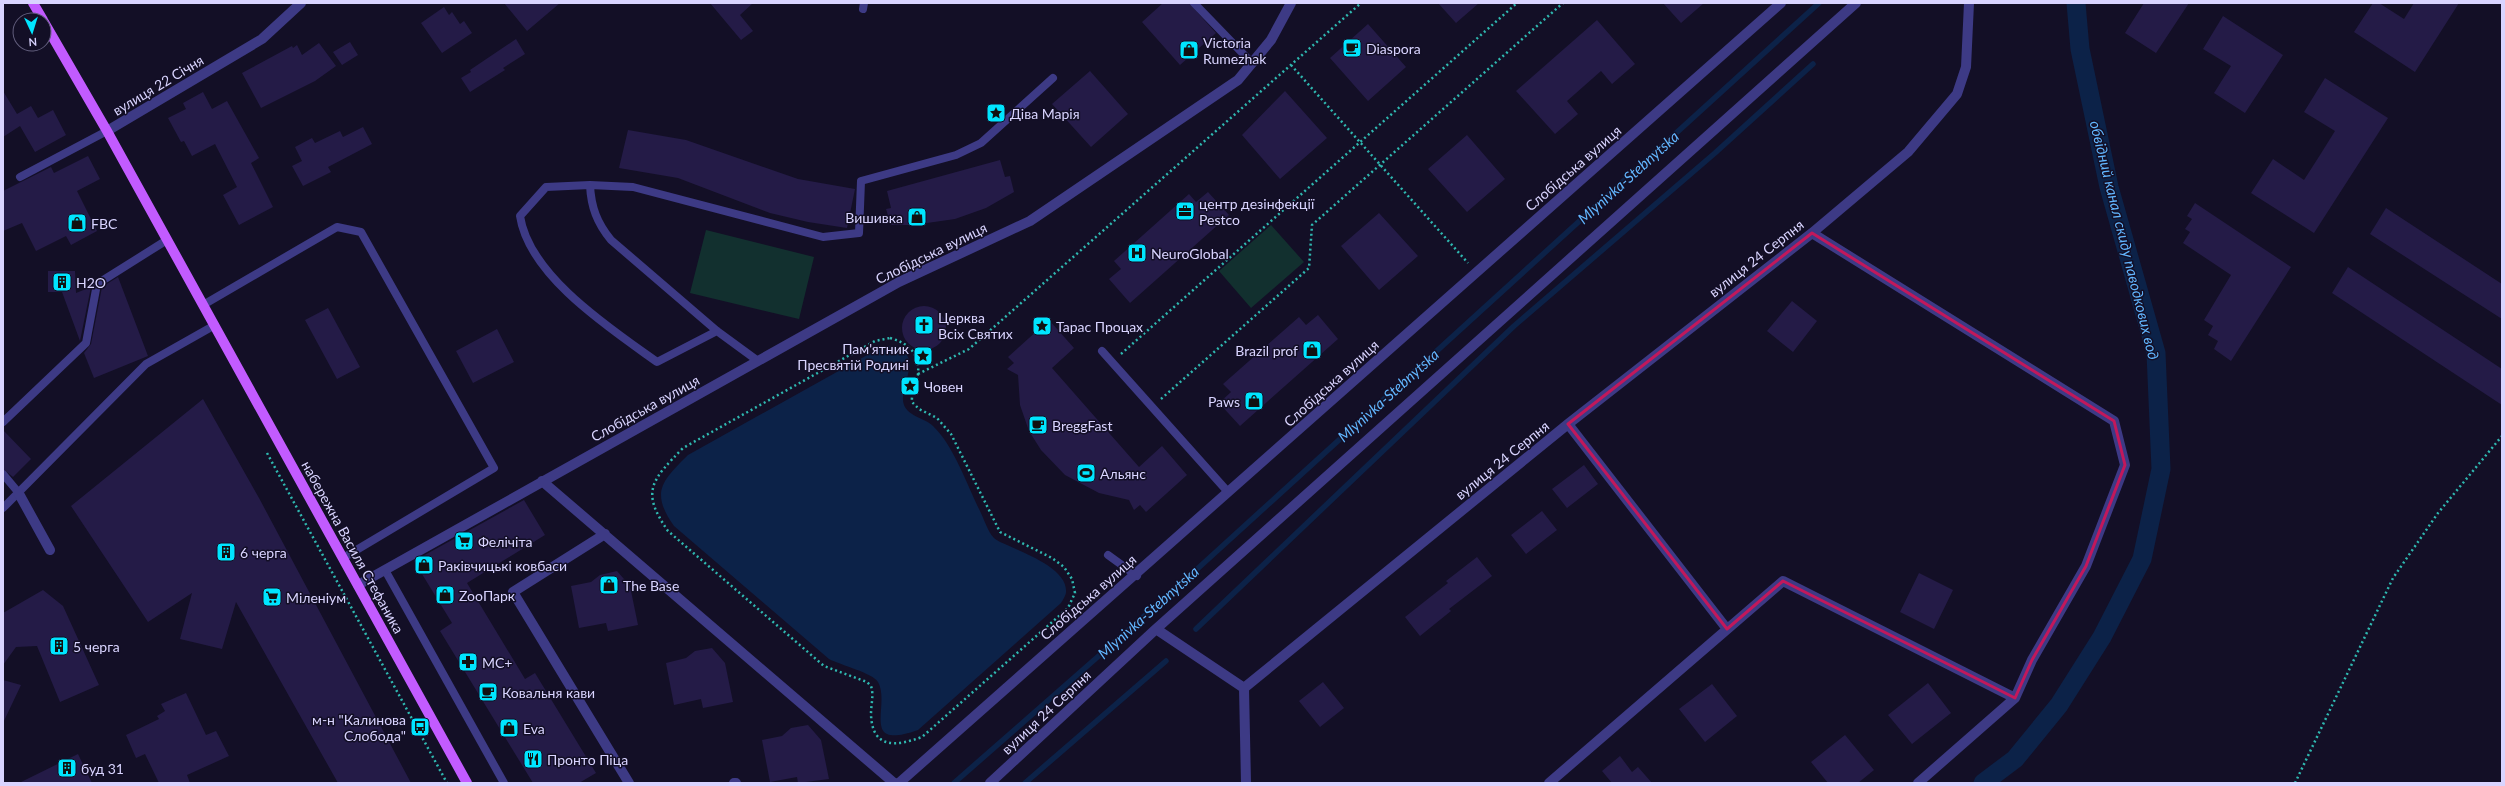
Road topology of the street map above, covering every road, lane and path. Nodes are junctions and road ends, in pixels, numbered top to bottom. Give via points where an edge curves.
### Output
1 (33, 3) edge
2 (301, 3) edge
3 (1194, 3) edge
4 (1291, 3) edge
5 (1361, 3) edge
6 (1517, 3) edge
7 (1562, 3) edge
8 (1781, 3) edge
9 (1856, 3) edge
10 (1969, 3) edge
11 (38, 12) edge
12 (52, 36) edge
13 (1252, 63) junction
14 (1291, 64) junction
15 (1053, 78) dead end
16 (107, 131) junction
17 (1360, 142) junction
18 (1380, 164) junction
19 (20, 177) dead end
20 (590, 185) junction
21 (1812, 233) junction
22 (167, 240) junction
23 (1476, 272) junction
24 (203, 305) junction
25 (215, 325) junction
26 (716, 331) junction
27 (1102, 351) dead end
28 (758, 361) junction
29 (1112, 362) junction
30 (918, 374) junction
31 (1152, 407) junction
32 (3, 422) edge
33 (1568, 424) junction
34 (2502, 436) edge
35 (265, 450) dead end
36 (3, 474) edge
37 (542, 480) junction
38 (18, 492) junction
39 (1228, 492) junction
40 (3, 508) edge
41 (605, 534) junction
42 (50, 550) dead end
43 (1108, 555) dead end
44 (344, 558) junction
45 (385, 570) junction
46 (1136, 575) junction
47 (358, 585) junction
48 (1156, 629) junction
49 (1727, 629) junction
50 (1244, 688) junction
51 (2015, 698) junction
52 (447, 783) edge
53 (466, 783) edge
54 (504, 783) edge
55 (629, 783) edge
56 (894, 783) edge
57 (899, 783) edge
58 (990, 783) edge
59 (1246, 783) edge
60 (1549, 783) edge
61 (1918, 783) edge
62 (2295, 783) edge

1 - 11 main road, набережна Василя Стефаника
2 - 16 street, вулиця 22 Січня via 262,39
3 - 13 lane
4 - 13 street, Слобідська вулиця via 1271,40
5 - 14 path
6 - 17 path
7 - 18 path
8 - 23 street, Слобідська вулиця
9 - 48 street, вулиця 24 Серпня
10 - 21 street, вулиця 24 Серпня via 1966,67 1957,94 1908,152
12 - 16 main road, набережна Василя Стефаника
13 - 28 street, Слобідська вулиця via 1238,80 1030,221 900,282
14 - 17 path
14 - 30 path via 969,349
15 - 20 lane via 981,143 956,155 861,181 859,233 823,236 633,187
16 - 19 lane, вулиця 22 Січня
16 - 22 main road, набережна Василя Стефаника
17 - 18 path
17 - 29 path
18 - 23 path
18 - 31 path via 1312,225 1309,268
20 - 26 lane via 590,201 600,226 611,240
20 - 26 lane via 546,187 520,216 522,231 539,262 592,315 657,362
21 - 33 street, вулиця 24 Серпня
21 - 51 street via 2114,420 2126,465 2086,566 2032,660
22 - 24 main road, набережна Василя Стефаника
22 - 32 lane via 98,284 86,343
23 - 39 street, Слобідська вулиця
24 - 25 main road, набережна Василя Стефаника
24 - 44 lane via 336,227 361,232 494,468
25 - 38 lane via 146,364
25 - 44 main road, набережна Василя Стефаника
26 - 28 lane
27 - 29 lane
28 - 37 street, Слобідська вулиця
29 - 31 lane
30 - 30 path via 916,355 905,342 890,338 876,341 683,448 657,475 651,491 655,514 668,531 824,666 871,686 873,727 879,737 888,743 902,744 922,737 1068,608 1075,593 1072,579 1064,567 1052,558 1000,532 951,434 937,418 919,409 912,402
31 - 39 lane
33 - 49 street
33 - 50 street, вулиця 24 Серпня
34 - 62 path via 2438,513 2393,578
35 - 52 path
36 - 38 lane
37 - 41 street
37 - 45 street, Слобідська вулиця
38 - 40 lane
38 - 42 street
39 - 46 street, Слобідська вулиця
41 - 55 street via 513,592
41 - 56 street
43 - 46 lane
44 - 47 main road, набережна Василя Стефаника
45 - 47 street, Слобідська вулиця
45 - 54 lane
46 - 57 street, Слобідська вулиця
47 - 53 main road, набережна Василя Стефаника
48 - 50 street
48 - 58 street, вулиця 24 Серпня
49 - 51 street via 1783,581
49 - 60 street
50 - 59 street
51 - 61 street

